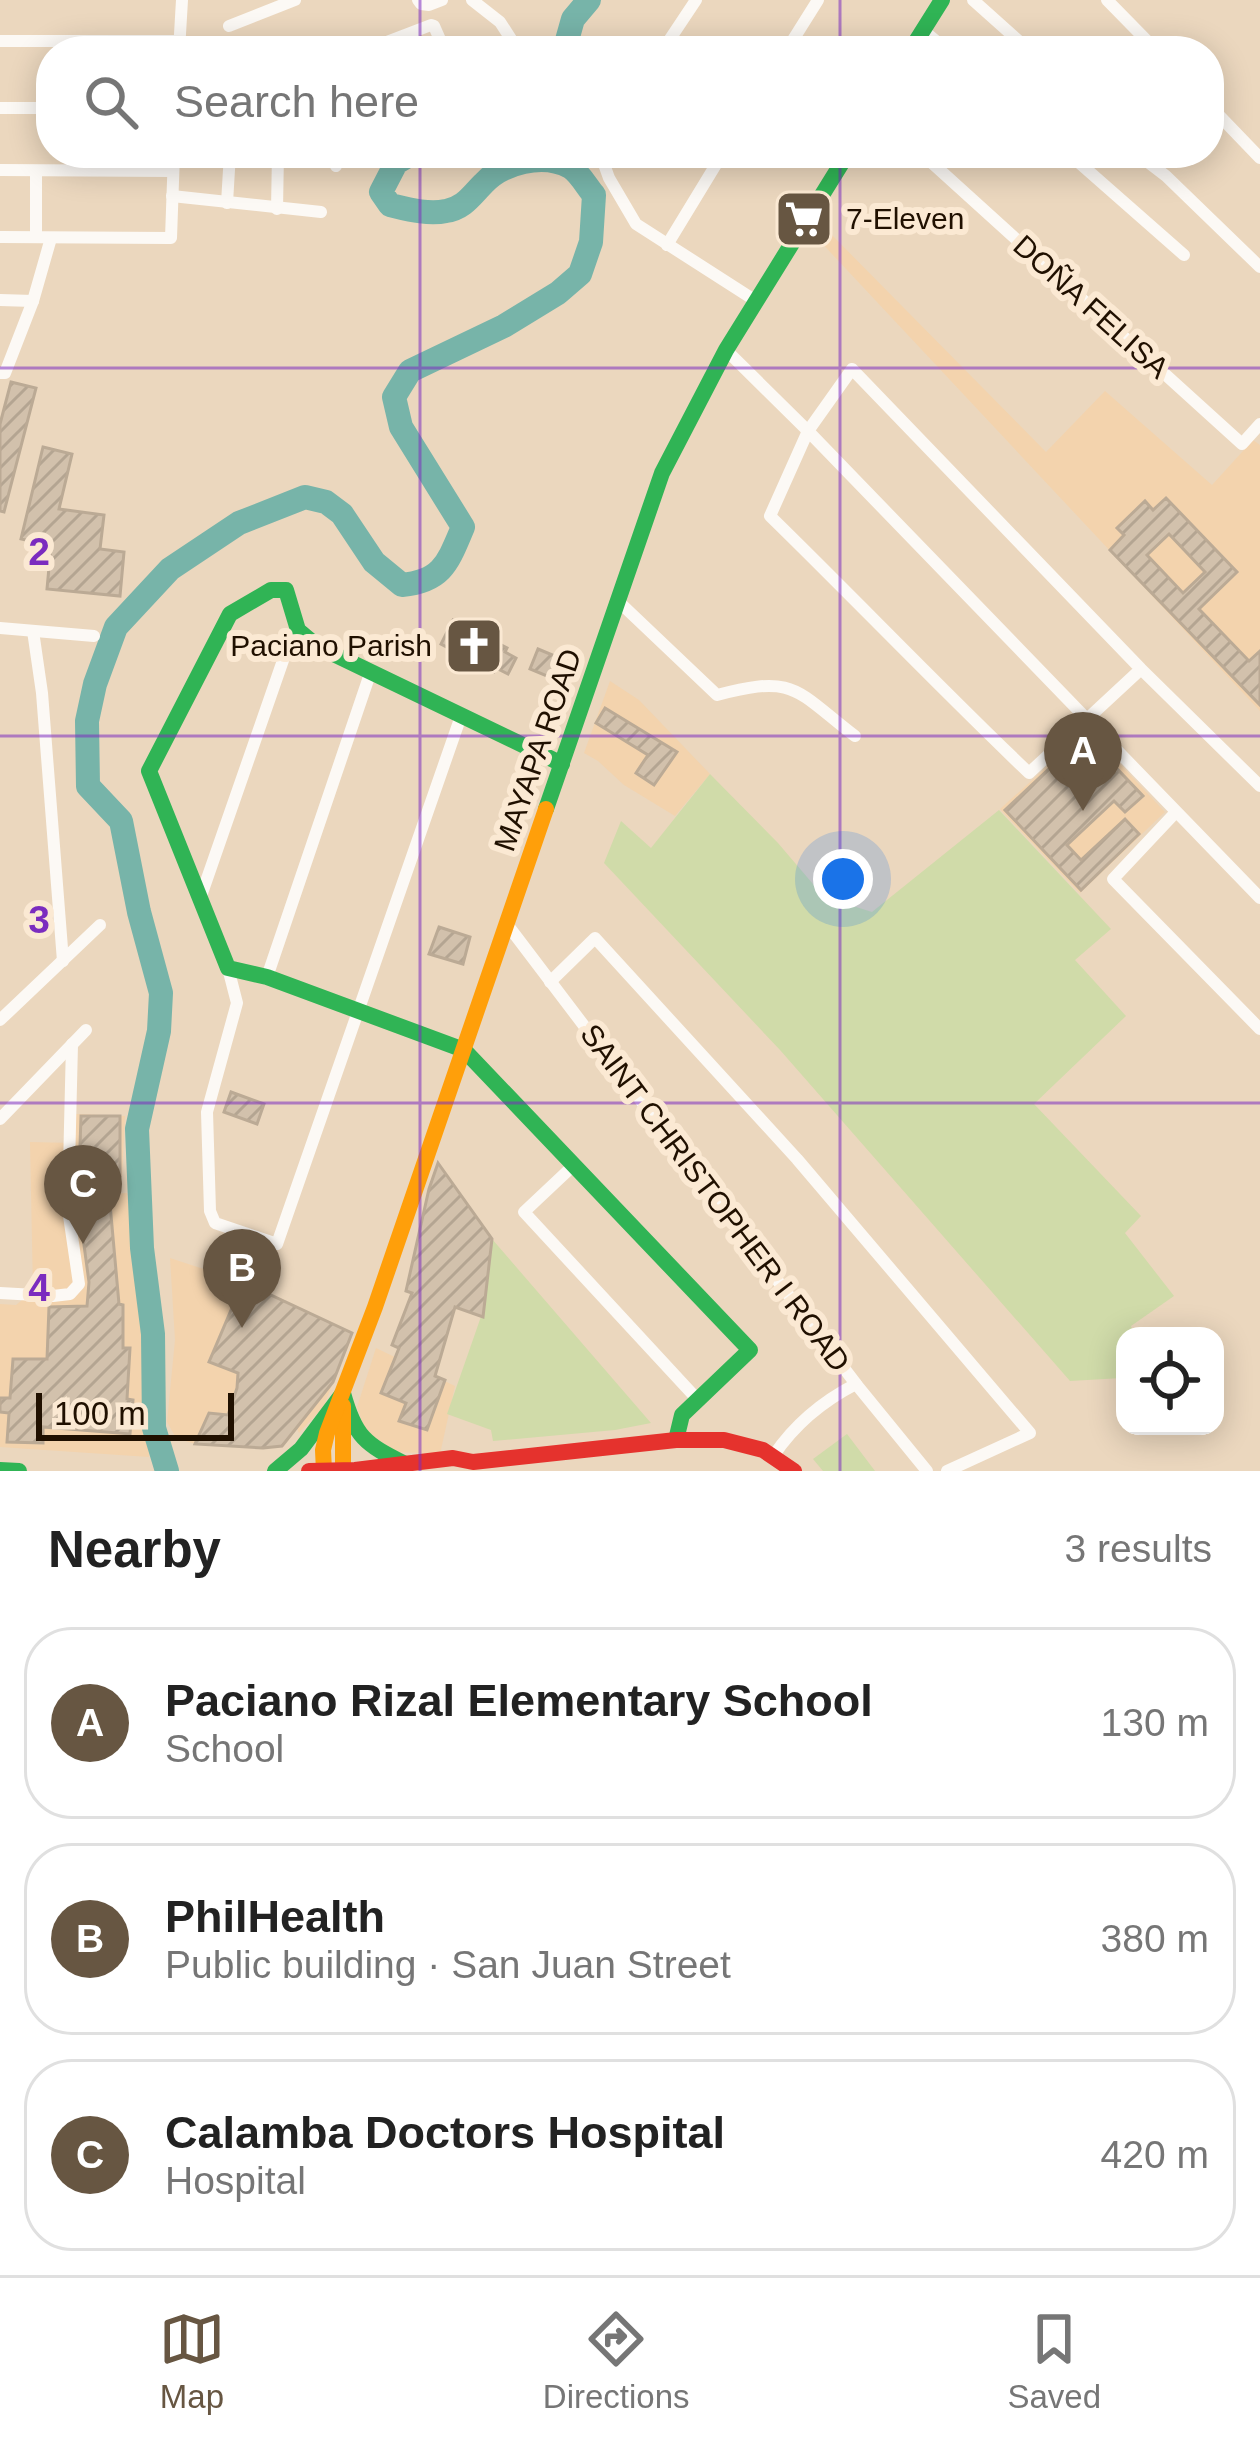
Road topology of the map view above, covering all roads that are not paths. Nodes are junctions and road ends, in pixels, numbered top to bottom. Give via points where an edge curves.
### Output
1 (182, 0) edge
2 (295, 0) edge
3 (418, 0) edge
4 (442, 0) edge
5 (472, 0) edge
6 (696, 0) edge
7 (818, 0) edge
8 (942, 0) edge
9 (974, 0) edge
10 (1108, 0) edge
11 (257, 8) edge
12 (229, 26) dead end
13 (923, 30) junction
14 (180, 36) edge
15 (411, 36) edge
16 (438, 36) edge
17 (510, 36) edge
18 (672, 36) edge
19 (795, 36) edge
20 (919, 36) edge
21 (930, 36) edge
22 (1014, 36) edge
23 (1142, 36) edge
24 (0, 41) edge
25 (36, 42) edge
26 (0, 108) edge
27 (36, 108) edge
28 (1224, 121) edge
29 (1260, 158) edge
30 (173, 168) edge
31 (229, 168) edge
32 (278, 168) edge
33 (605, 168) edge
34 (714, 168) edge
35 (839, 168) edge
36 (938, 168) edge
37 (1085, 168) edge
38 (1156, 168) edge
39 (0, 170) edge
40 (36, 170) junction
41 (173, 171) junction
42 (172, 196) junction
43 (227, 203) junction
44 (277, 209) junction
45 (321, 212) dead end
46 (0, 237) edge
47 (36, 237) junction
48 (51, 238) junction
49 (667, 244) junction
50 (1184, 255) dead end
51 (1260, 267) edge
52 (0, 300) edge
53 (33, 301) junction
54 (756, 301) junction
55 (726, 350) junction
56 (0, 373) edge
57 (1260, 424) edge
58 (808, 431) junction
59 (617, 600) junction
60 (0, 628) edge
61 (298, 630) junction
62 (33, 631) junction
63 (94, 636) dead end
64 (1141, 668) junction
65 (371, 671) junction
66 (461, 716) junction
67 (1087, 719) junction
68 (855, 736) dead end
69 (562, 764) junction
70 (1260, 786) edge
71 (1176, 812) junction
72 (202, 896) junction
73 (1260, 898) edge
74 (506, 923) junction
75 (100, 925) dead end
76 (63, 961) junction
77 (228, 968) junction
78 (267, 977) junction
79 (550, 982) junction
80 (358, 1010) junction
81 (0, 1020) edge
82 (1260, 1029) edge
83 (86, 1030) dead end
84 (72, 1044) junction
85 (464, 1050) junction
86 (0, 1119) edge
87 (575, 1164) junction
88 (0, 1293) edge
89 (856, 1384) junction
90 (343, 1393) junction
91 (697, 1399) junction
92 (676, 1440) junction
93 (774, 1455) junction
94 (405, 1464) junction
95 (466, 1467) edge
96 (0, 1470) edge
97 (19, 1471) edge
98 (275, 1471) edge
99 (309, 1471) edge
100 (324, 1471) edge
101 (343, 1471) edge
102 (794, 1471) edge
103 (926, 1471) edge
104 (947, 1471) edge

1 - 14 street
2 - 11 street
3 - 4 street
5 - 17 street
6 - 18 street
7 - 19 street
8 - 13 main road
9 - 22 street
10 - 23 street
11 - 12 street
13 - 20 main road
13 - 21 street
15 - 16 street via 431,25
24 - 25 street
26 - 27 street
28 - 29 street
30 - 41 street
31 - 43 street
32 - 44 street
33 - 49 street via 636,224
34 - 49 street
35 - 54 main road, MAYAPA ROAD
36 - 57 street, DOÑA FELISA via 1242,444
37 - 50 street
38 - 51 street
39 - 40 street
40 - 41 street
40 - 47 street
41 - 42 street
42 - 43 street
42 - 48 street via 171,238
43 - 44 street
44 - 45 street
46 - 47 street
47 - 48 street
48 - 53 street
49 - 54 street
52 - 53 street
53 - 56 street
54 - 55 main road, MAYAPA ROAD
55 - 58 street
55 - 59 main road, MAYAPA ROAD via 662,473
58 - 64 street via 852,370
58 - 67 street
58 - 67 street via 770,516 1029,773
59 - 68 street via 717,695 790,686
59 - 69 main road, MAYAPA ROAD
60 - 62 street
61 - 65 main road
61 - 72 street
61 - 72 main road via 286,590 230,614 149,771
62 - 63 street
62 - 76 street
64 - 67 street
64 - 70 street
65 - 66 main road
65 - 78 street
66 - 69 main road
66 - 80 street
67 - 71 street
69 - 74 main road, MAYAPA ROAD
71 - 73 street
71 - 82 street via 1113,879
72 - 77 main road
74 - 79 street, SAINT CHRISTOPHER I ROAD
74 - 85 main road, MAYAPA ROAD
75 - 76 street
76 - 81 street
77 - 78 main road
77 - 80 street via 237,1003 207,1112 211,1211 215,1223 277,1244
78 - 80 main road
79 - 89 street, SAINT CHRISTOPHER I ROAD
79 - 104 street via 595,938 1030,1433
80 - 85 main road
83 - 84 street
84 - 86 street
84 - 88 street via 68,1209 79,1284 53,1296
85 - 87 main road
85 - 90 main road, MAYAPA ROAD
87 - 91 street via 524,1212
87 - 91 main road via 750,1350
89 - 93 street via 812,1413
89 - 103 street, SAINT CHRISTOPHER I ROAD
90 - 94 main road via 358,1438
90 - 98 main road
90 - 100 main road, MAYAPA ROAD via 325,1441
90 - 101 main road, MAYAPA ROAD
91 - 92 main road via 682,1414
92 - 93 main road via 724,1440
92 - 95 main road
93 - 102 main road
94 - 95 main road via 453,1458
94 - 101 main road
96 - 97 main road
99 - 100 main road
100 - 101 main road

